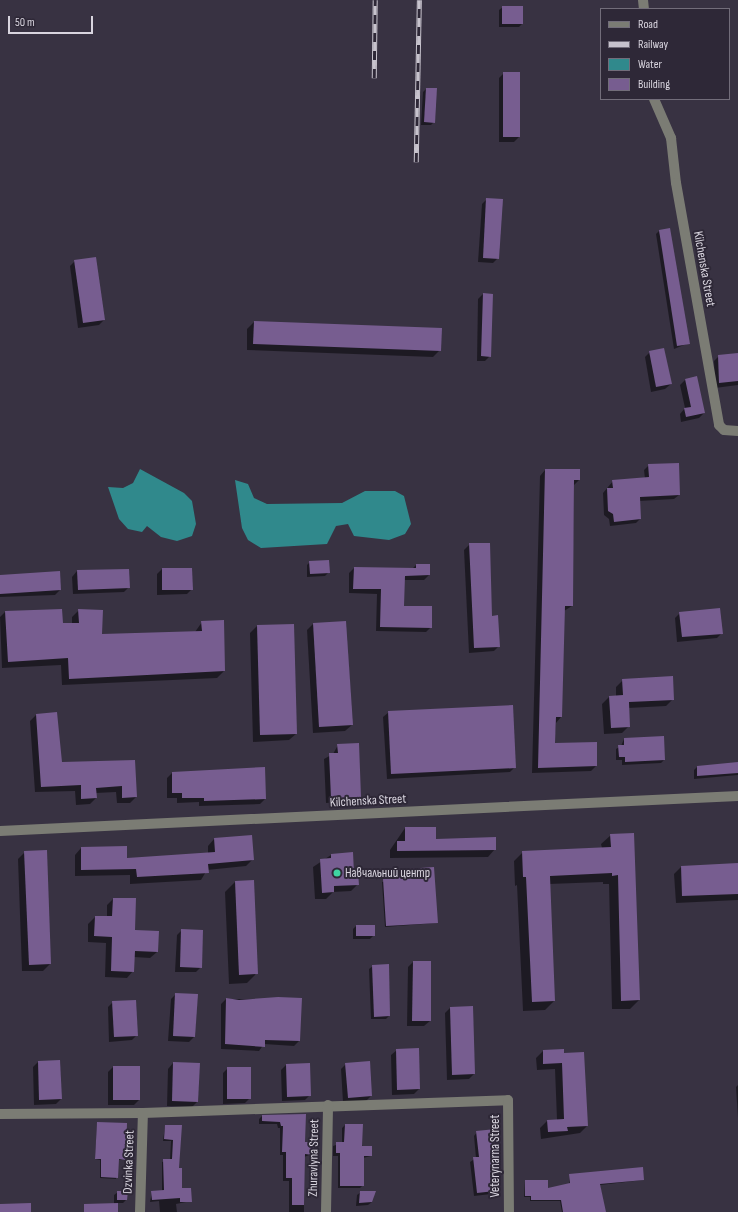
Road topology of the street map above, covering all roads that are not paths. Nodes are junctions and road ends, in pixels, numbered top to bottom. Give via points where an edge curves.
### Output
1 (654, 100) edge
2 (738, 431) edge
3 (738, 796) edge
4 (0, 831) edge
5 (328, 1105) junction
6 (143, 1113) junction
7 (0, 1114) edge
8 (140, 1212) edge
9 (326, 1212) edge
10 (509, 1212) edge

1 - 2 street, Kilchenska Street via 671,138 676,183 719,425 724,430
3 - 4 street, Kilchenska Street
5 - 6 street
5 - 9 street, Zhuravlyna Street
5 - 10 street, Veterynarna Street via 508,1100
6 - 7 street
6 - 8 street, Dzvinka Street

